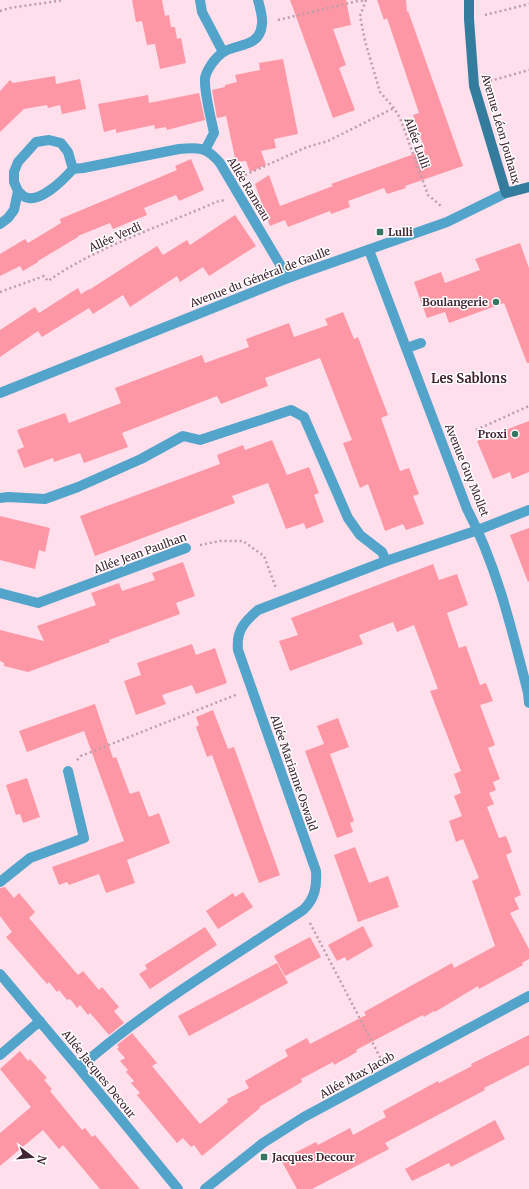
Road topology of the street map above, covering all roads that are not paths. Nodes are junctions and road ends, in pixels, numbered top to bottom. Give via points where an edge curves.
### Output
1 (200, 0) edge
2 (258, 0) edge
3 (469, 0) edge
4 (223, 52) junction
5 (205, 150) junction
6 (73, 169) junction
7 (529, 188) edge
8 (18, 191) junction
9 (506, 193) junction
10 (0, 224) edge
11 (369, 250) junction
12 (288, 278) junction
13 (422, 343) dead end
14 (407, 348) junction
15 (0, 393) edge
16 (0, 498) edge
17 (529, 510) edge
18 (478, 530) junction
19 (186, 548) road end
20 (386, 562) junction
21 (0, 593) edge
22 (529, 703) edge
23 (68, 771) road end
24 (0, 882) edge
25 (0, 974) edge
26 (529, 996) edge
27 (40, 1021) junction
28 (0, 1054) edge
29 (79, 1068) junction
30 (178, 1189) edge
31 (205, 1189) edge

1 - 4 street via 202,12
2 - 4 street via 261,31 252,42
3 - 9 street, Avenue Léon Jouhaux via 468,19 474,86
4 - 5 street via 209,67 206,77 205,86 214,133
5 - 6 street via 194,147 179,149
5 - 12 street, Allée Rameau via 213,154 220,163
6 - 8 street via 36,198 26,197
6 - 8 street via 68,152 61,143 49,140 36,142 18,162 14,172 14,182
7 - 9 street, Avenue du Général de Gaulle
8 - 10 street via 14,210
9 - 11 street, Avenue du Général de Gaulle via 447,222
11 - 12 street, Avenue du Général de Gaulle
11 - 14 street, Avenue Guy Mollet
12 - 15 street, Avenue du Général de Gaulle
13 - 14 street
14 - 18 street, Avenue Guy Mollet via 467,509
16 - 20 street via 45,499 141,459 183,436 200,440 292,410 304,417 348,518 360,535 382,552
17 - 18 street, Allée Marianne Oswald
18 - 20 street, Allée Marianne Oswald
18 - 22 street, Avenue Guy Mollet via 511,625
19 - 21 street, Allée Jean Paulhan via 38,603
20 - 29 street, Allée Marianne Oswald via 258,610 247,619 237,640 238,650 316,871 317,882 310,904 149,1012
23 - 24 street via 84,838 30,858
25 - 27 street, Allée Jacques Decour
26 - 31 street, Allée Max Jacob via 304,1117 263,1143
27 - 28 street
27 - 29 street, Allée Jacques Decour
29 - 30 street, Allée Jacques Decour

